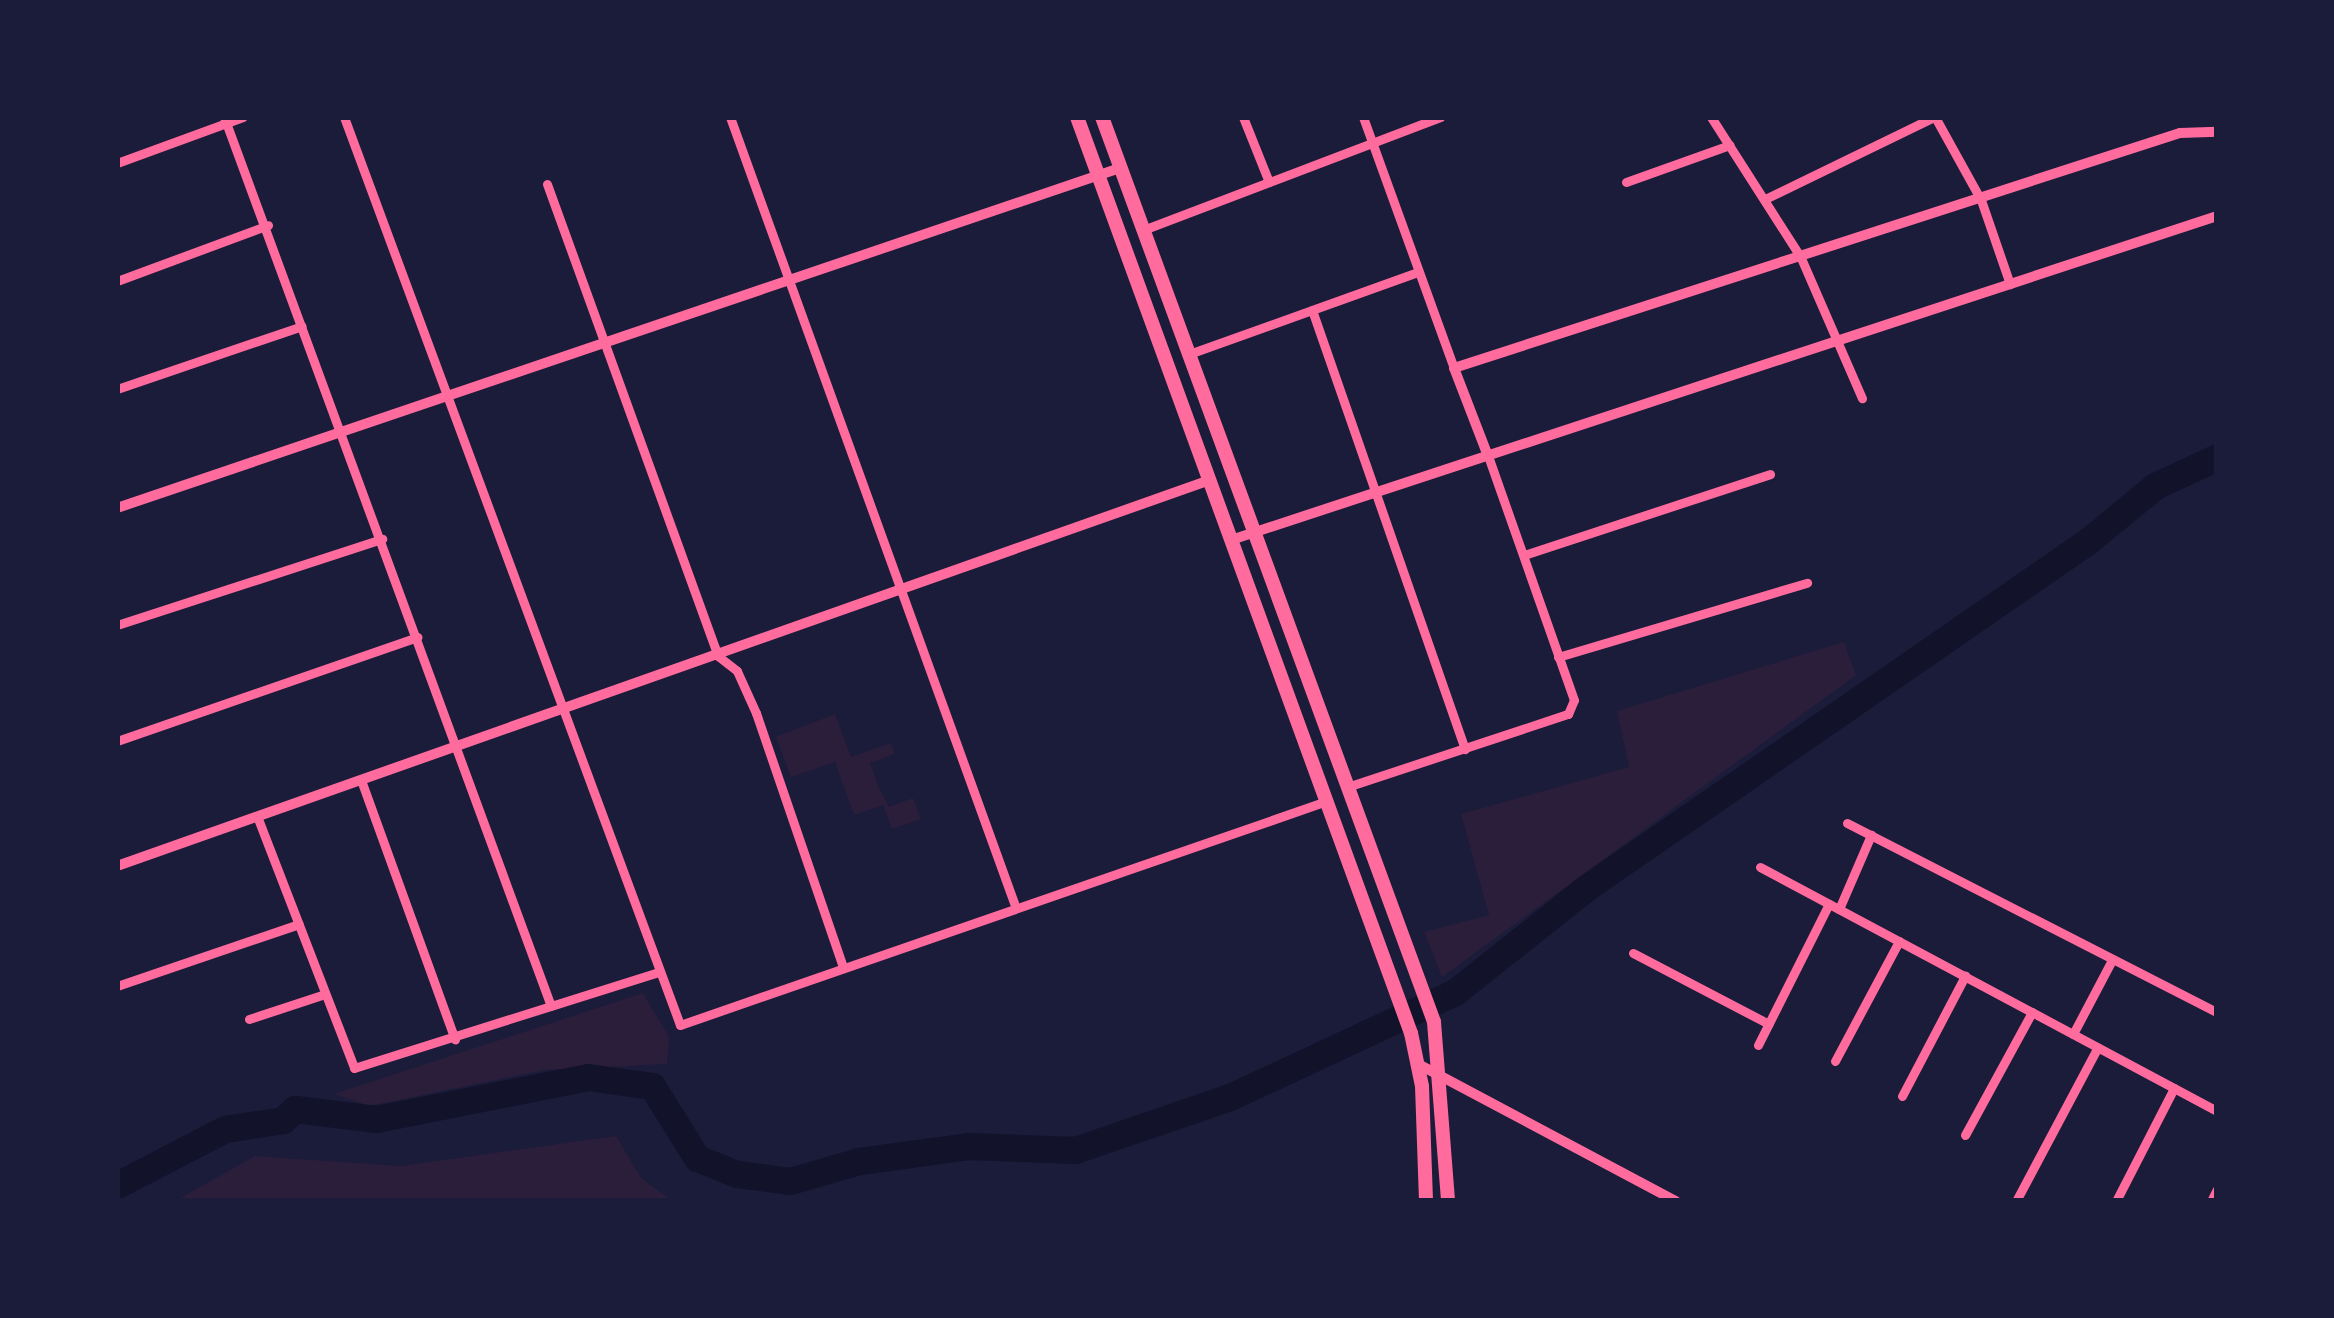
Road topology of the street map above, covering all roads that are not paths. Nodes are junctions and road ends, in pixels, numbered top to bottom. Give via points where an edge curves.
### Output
1 (243, 117) edge
2 (344, 117) edge
3 (730, 117) edge
4 (1077, 117) edge
5 (1102, 117) edge
6 (1243, 117) edge
7 (1363, 117) edge
8 (1440, 117) edge
9 (1712, 117) edge
10 (1935, 117) edge
11 (225, 120) edge
12 (2217, 132) edge
13 (1372, 144) junction
14 (1730, 145) junction
15 (117, 163) edge
16 (1120, 168) junction
17 (1097, 176) junction
18 (1269, 182) junction
19 (1626, 182) dead end
20 (547, 184) dead end
21 (1765, 199) junction
22 (1981, 200) junction
23 (2217, 216) edge
24 (268, 225) junction
25 (1143, 230) junction
26 (1801, 258) junction
27 (1418, 272) junction
28 (117, 281) edge
29 (788, 282) junction
30 (2010, 284) junction
31 (1312, 310) junction
32 (302, 326) junction
33 (1840, 340) junction
34 (603, 345) junction
35 (1189, 354) junction
36 (1454, 368) junction
37 (117, 389) edge
38 (1862, 398) dead end
39 (445, 399) junction
40 (342, 434) junction
41 (1488, 456) junction
42 (1770, 473) dead end
43 (1210, 480) junction
44 (1376, 493) junction
45 (117, 508) edge
46 (1255, 533) junction
47 (382, 538) junction
48 (1231, 540) junction
49 (1524, 555) junction
50 (1807, 583) dead end
51 (902, 589) junction
52 (117, 626) edge
53 (417, 637) junction
54 (718, 656) junction
55 (1558, 657) junction
56 (560, 710) junction
57 (117, 741) edge
58 (458, 746) junction
59 (1466, 749) junction
60 (361, 780) junction
61 (1347, 787) junction
62 (1327, 801) junction
63 (257, 816) junction
64 (1847, 823) dead end
65 (1870, 835) junction
66 (117, 866) edge
67 (1760, 867) dead end
68 (1014, 903) junction
69 (1834, 906) junction
70 (299, 924) junction
71 (1899, 941) junction
72 (1633, 953) dead end
73 (2112, 960) junction
74 (843, 967) junction
75 (656, 973) junction
76 (1965, 976) junction
77 (117, 986) edge
78 (326, 994) junction
79 (551, 1006) junction
80 (2032, 1012) junction
81 (2217, 1012) edge
82 (250, 1019) dead end
83 (1769, 1024) junction
84 (2073, 1034) junction
85 (455, 1039) junction
86 (1757, 1045) dead end
87 (2098, 1047) junction
88 (1835, 1061) dead end
89 (1418, 1064) junction
90 (1443, 1076) junction
91 (2174, 1088) junction
92 (1902, 1096) dead end
93 (2217, 1111) edge
94 (1965, 1136) dead end
95 (2217, 1189) edge
96 (1426, 1201) edge
97 (1448, 1201) edge
98 (1676, 1201) edge
99 (2016, 1201) edge
100 (2116, 1201) edge
101 (2211, 1201) edge

1 - 11 street
2 - 39 street
3 - 29 street
4 - 17 main road
5 - 16 main road
6 - 18 street
7 - 13 street
8 - 13 street
9 - 14 street
10 - 21 street
10 - 22 street
11 - 15 street
11 - 24 street
12 - 22 street via 2180,133
13 - 18 street
13 - 27 street
14 - 19 street
14 - 21 street
16 - 17 street
16 - 25 main road
17 - 29 street
17 - 43 main road
18 - 25 street
20 - 34 street
21 - 26 street
22 - 26 street
22 - 30 street
23 - 30 street
24 - 28 street
24 - 32 street
25 - 35 main road
26 - 33 street
26 - 36 street
27 - 31 street
27 - 36 street
29 - 34 street
29 - 51 street
30 - 33 street
31 - 35 street
31 - 44 street
32 - 37 street
32 - 40 street
33 - 38 street
33 - 41 street
34 - 39 street
34 - 54 street
35 - 46 main road
36 - 41 street
39 - 40 street
39 - 56 street
40 - 45 street
40 - 47 street
41 - 44 street
41 - 49 street
42 - 49 street
43 - 48 main road
43 - 51 street
44 - 46 street
44 - 59 street
46 - 48 street
46 - 61 main road
47 - 52 street
47 - 53 street
48 - 62 main road
49 - 55 street
50 - 55 street
51 - 54 street
51 - 68 street
53 - 57 street
53 - 58 street
54 - 56 street
54 - 74 street via 737,671 756,713
55 - 59 street via 1574,700 1554,723
56 - 58 street
56 - 75 street
58 - 60 street
58 - 79 street
59 - 61 street
60 - 63 street
60 - 85 street
61 - 90 main road via 1434,1022
62 - 68 street
62 - 89 main road
63 - 66 street
63 - 70 street
64 - 65 street
65 - 69 street
65 - 73 street
67 - 69 street
68 - 74 street
69 - 71 street
69 - 83 street
70 - 77 street
70 - 78 street
71 - 76 street
71 - 88 street
72 - 83 street
73 - 81 street
73 - 84 street
74 - 75 street via 680,1025
75 - 79 street
76 - 80 street
76 - 92 street
78 - 82 street
78 - 85 street via 354,1068
79 - 85 street
80 - 84 street
80 - 94 street
83 - 86 street
84 - 87 street
87 - 91 street
87 - 99 street
89 - 90 street
89 - 96 main road
90 - 97 main road
90 - 98 street
91 - 93 street
91 - 100 street
95 - 101 street

